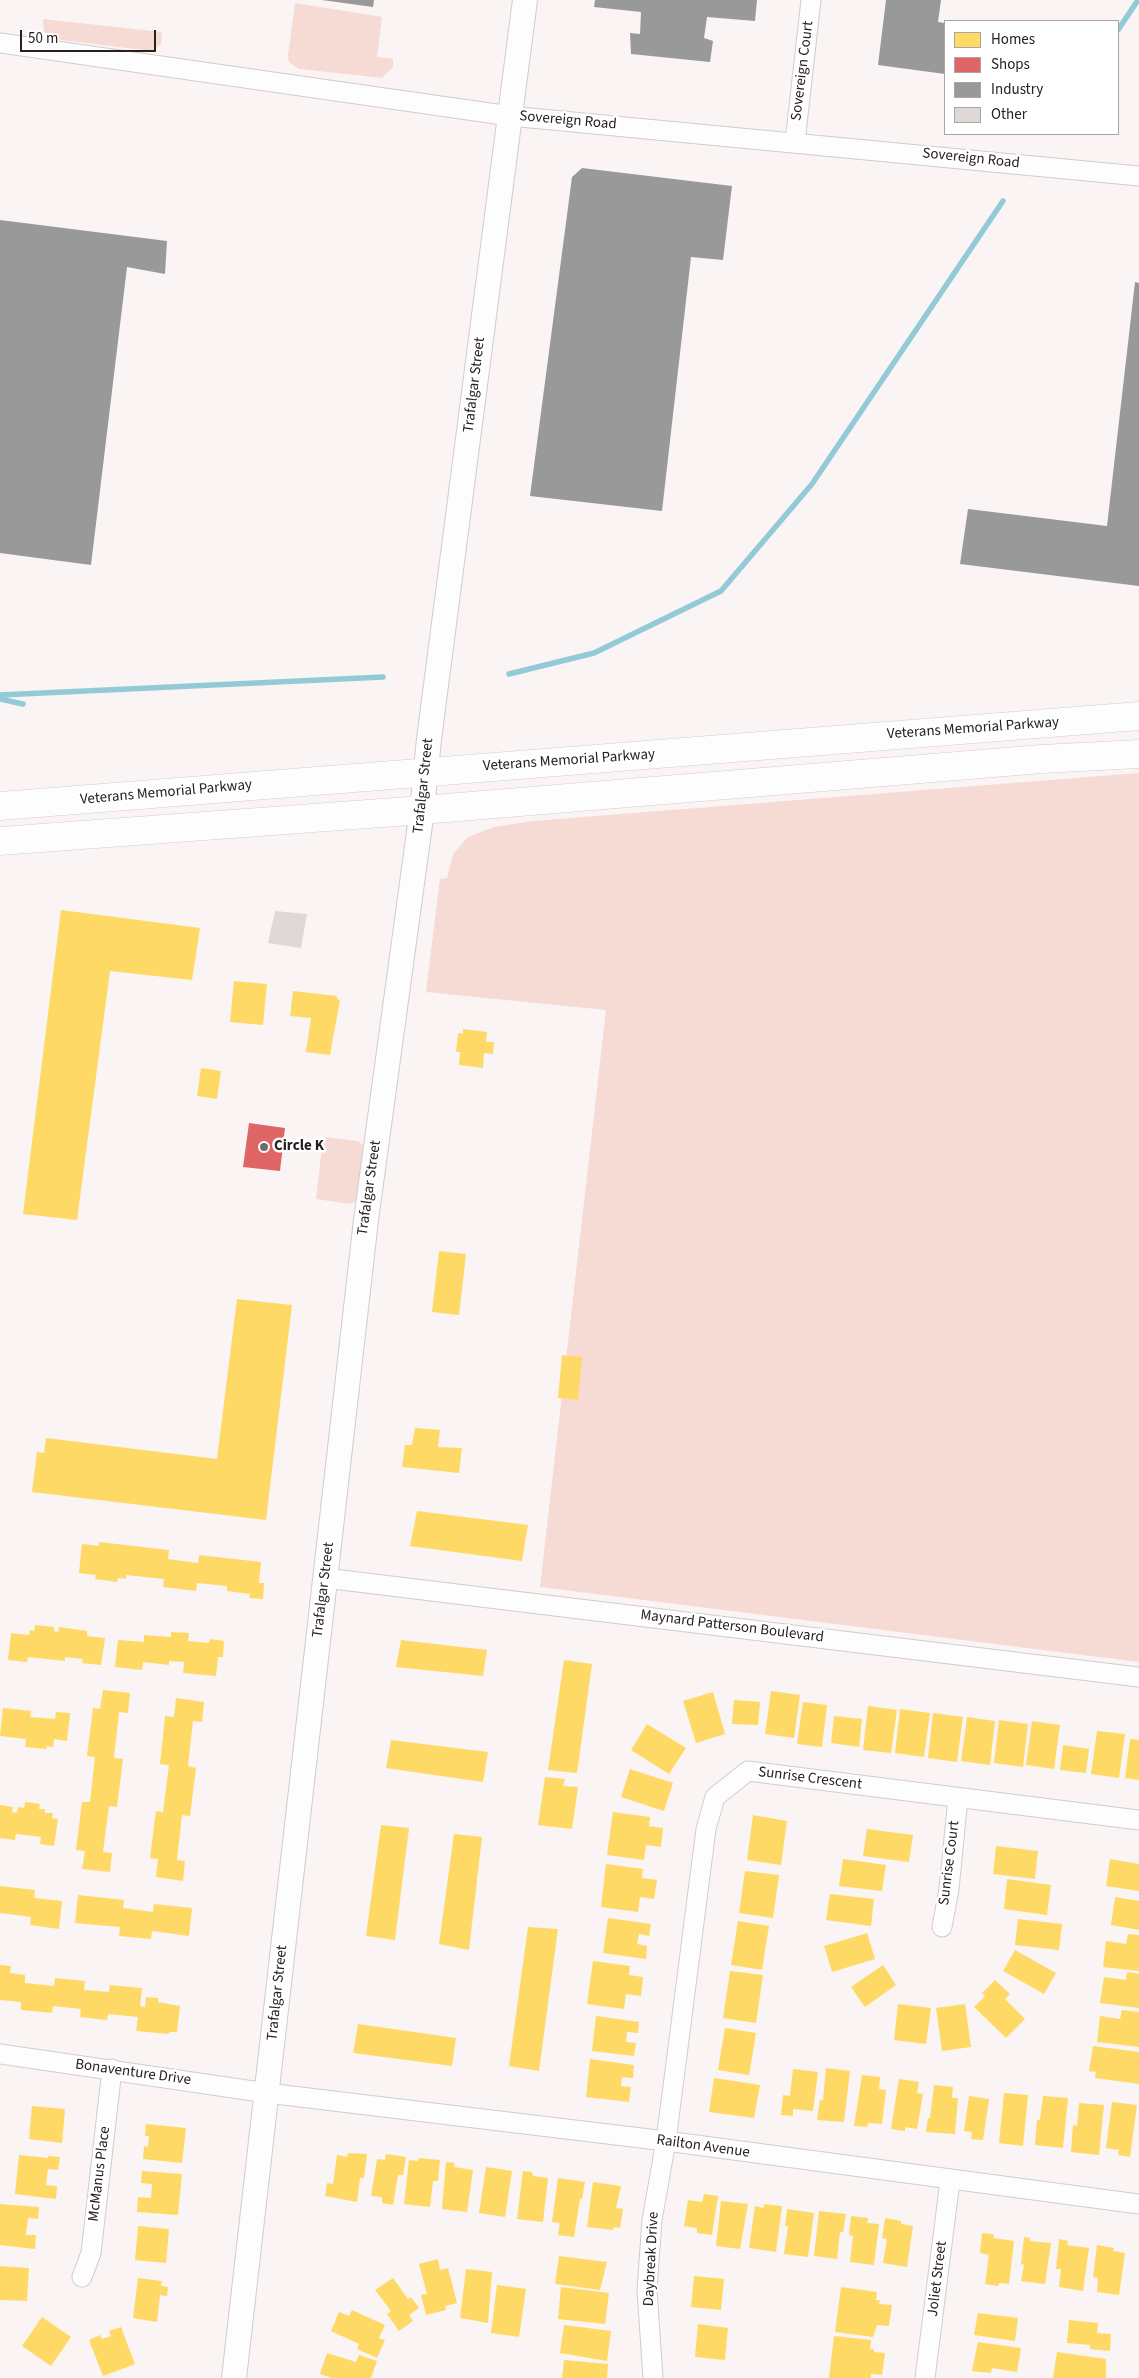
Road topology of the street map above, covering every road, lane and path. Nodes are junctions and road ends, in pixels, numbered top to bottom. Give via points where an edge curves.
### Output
1 (525, 0) edge
2 (811, 0) edge
3 (0, 43) edge
4 (510, 116) junction
5 (795, 142) junction
6 (1139, 176) edge
7 (1139, 716) edge
8 (1139, 754) edge
9 (425, 772) junction
10 (0, 806) edge
11 (422, 810) junction
12 (0, 841) edge
13 (325, 1578) junction
14 (1139, 1677) edge
15 (958, 1798) junction
16 (1139, 1820) edge
17 (942, 1927) dead end
18 (0, 2054) edge
19 (112, 2069) junction
20 (267, 2093) junction
21 (666, 2141) junction
22 (950, 2181) junction
23 (1139, 2204) edge
24 (82, 2277) dead end
25 (234, 2378) edge
26 (653, 2378) edge
27 (925, 2378) edge

1 - 4 main road, Trafalgar Street
2 - 5 street, Sovereign Court
3 - 4 street, Sovereign Road
4 - 5 street, Sovereign Road
4 - 9 main road, Trafalgar Street
5 - 6 street, Sovereign Road
7 - 9 highway, Veterans Memorial Parkway
8 - 11 highway via 1042,759
9 - 10 highway, Veterans Memorial Parkway
9 - 11 main road, Trafalgar Street
11 - 12 highway
11 - 13 main road, Trafalgar Street via 366,1220
13 - 14 street, Maynard Patterson Boulevard
13 - 20 main road, Trafalgar Street
15 - 16 street, Sunrise Crescent
15 - 17 street, Sunrise Court
15 - 21 street, Sunrise Crescent via 748,1771 715,1797 706,1829
18 - 19 street, Bonaventure Drive
19 - 20 street, Bonaventure Drive
19 - 24 street, McManus Place via 91,2253
20 - 21 street, Railton Avenue
20 - 25 main road, Trafalgar Street
21 - 22 street, Railton Avenue
21 - 26 street, Daybreak Drive via 652,2220 647,2290
22 - 23 street, Railton Avenue
22 - 27 street, Joliet Street

